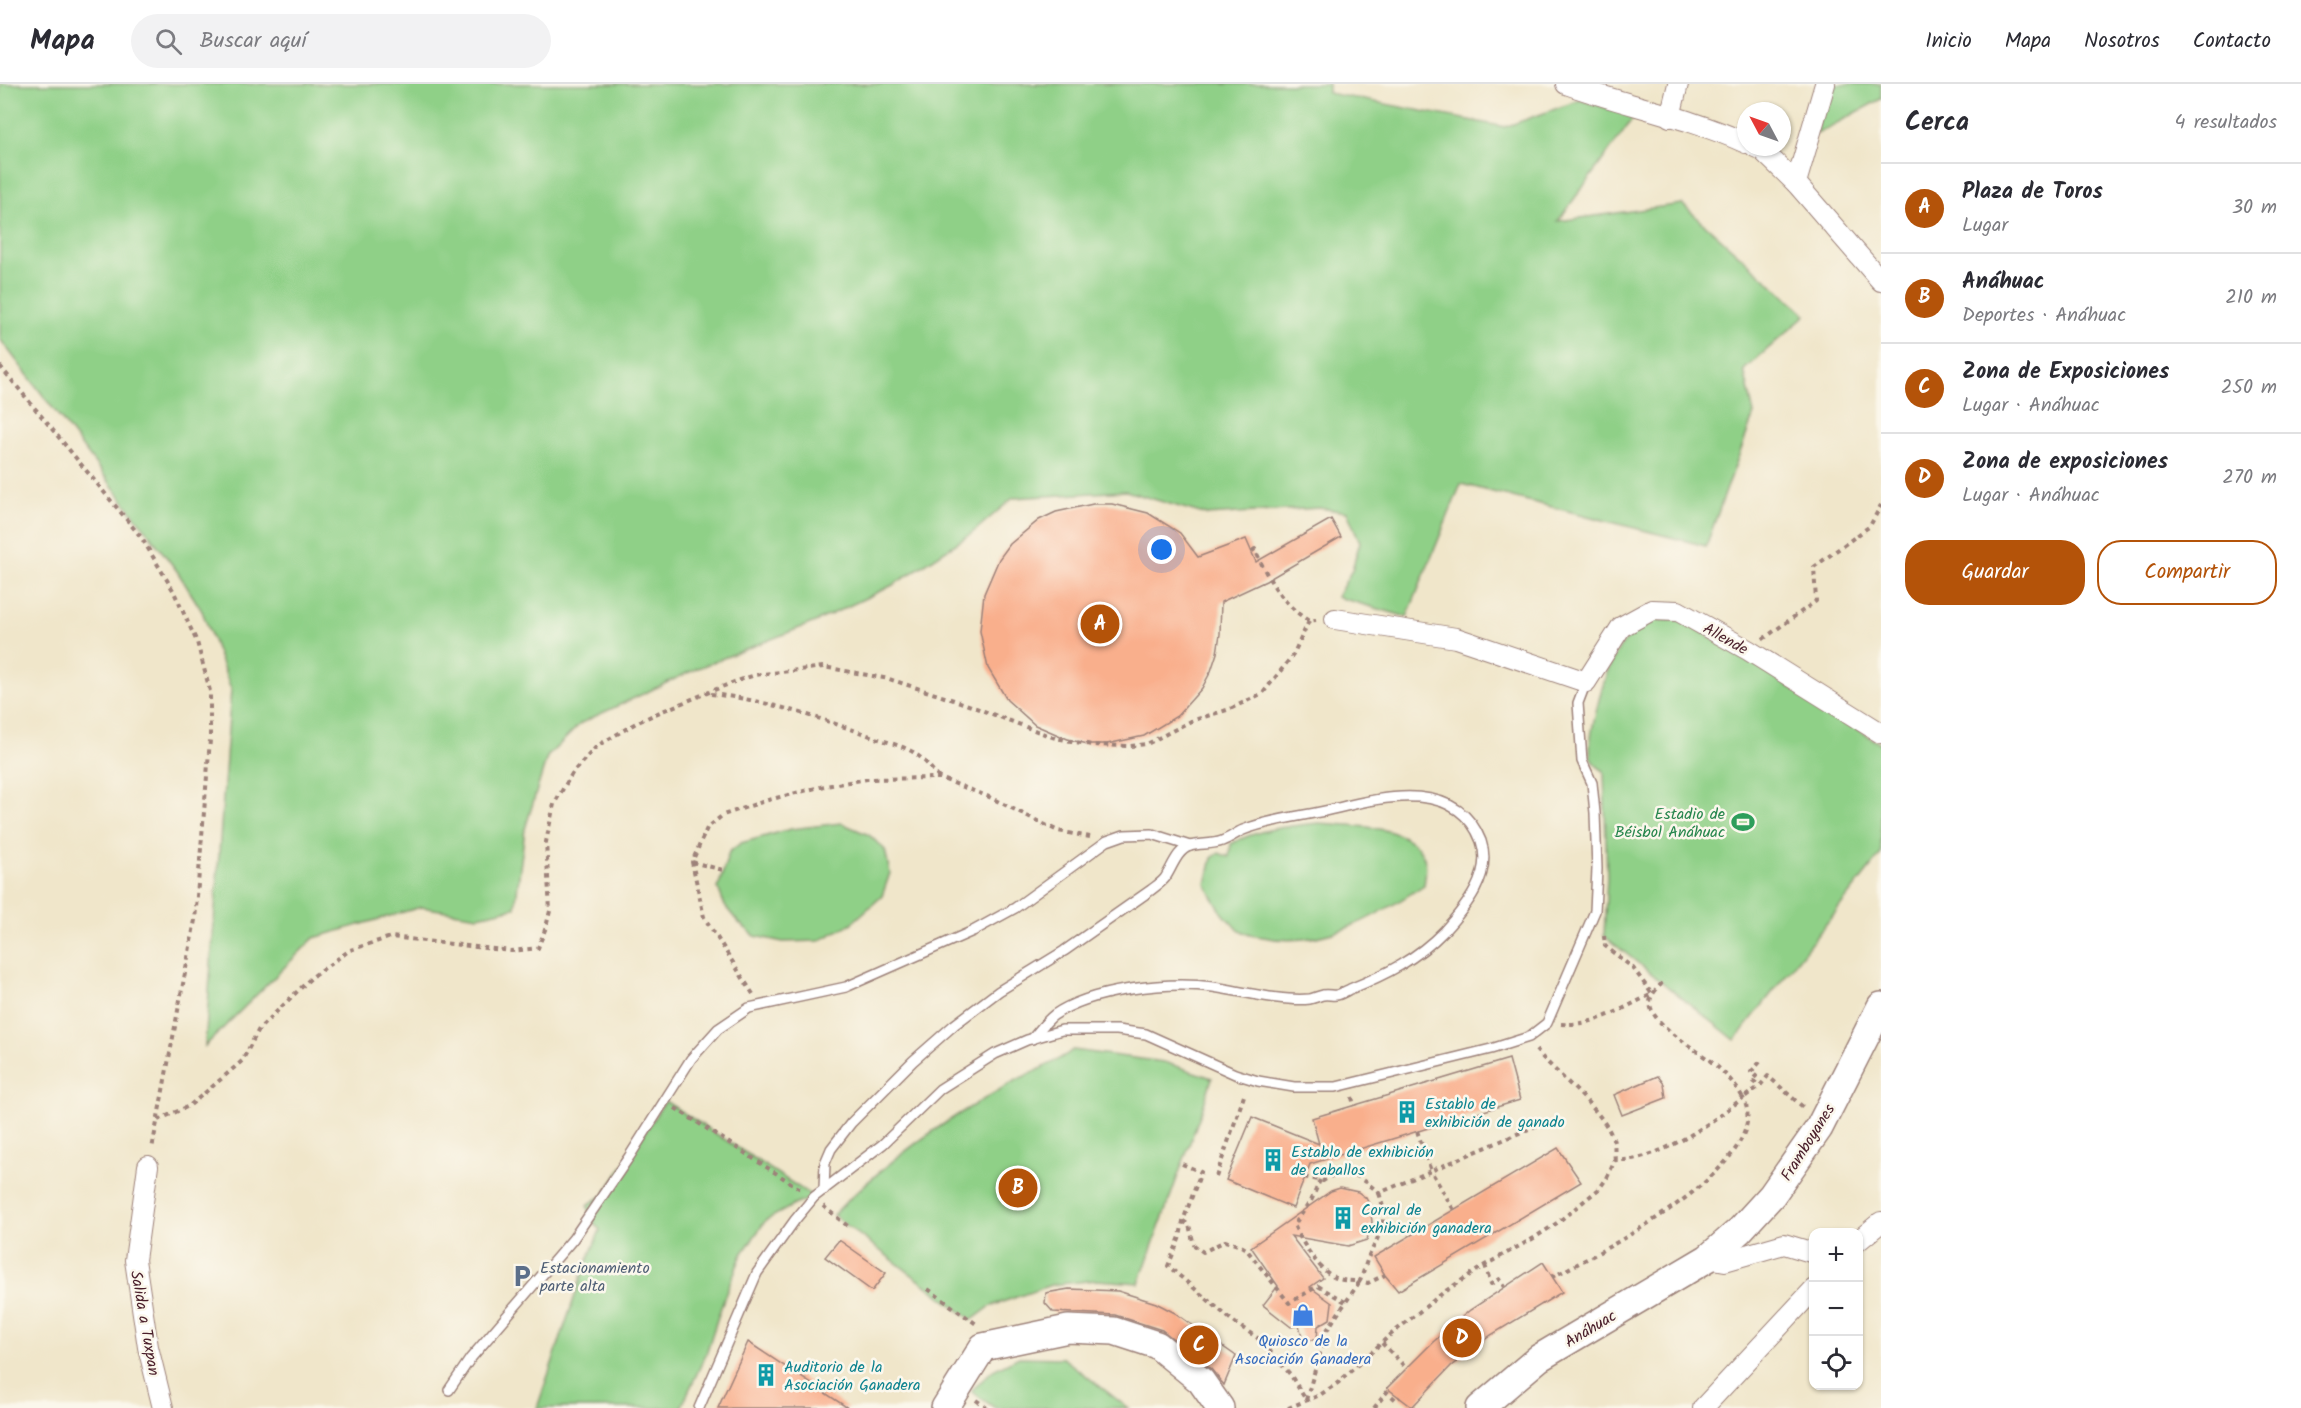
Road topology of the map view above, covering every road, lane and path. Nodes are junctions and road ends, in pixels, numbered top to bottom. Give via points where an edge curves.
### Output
1 (1566, 84) edge
2 (1678, 84) edge
3 (1825, 84) edge
4 (1670, 117) junction
5 (1737, 139) edge
6 (1768, 156) edge
7 (1796, 183) junction
8 (1881, 282) edge
9 (0, 366) edge
10 (1881, 505) edge
11 (1252, 551) dead end
12 (1335, 619) joint
13 (1309, 621) junction
14 (1748, 650) junction
15 (1586, 682) junction
16 (709, 693) junction
17 (1881, 734) edge
18 (940, 778) junction
19 (1107, 841) junction
20 (1190, 846) junction
21 (692, 862) junction
22 (723, 870) dead end
23 (1604, 936) dead end
24 (1662, 983) dead end
25 (1652, 994) junction
26 (759, 1005) junction
27 (1881, 1006) edge
28 (1547, 1023) junction
29 (1529, 1037) junction
30 (1032, 1039) junction
31 (1760, 1062) dead end
32 (1250, 1079) junction
33 (1760, 1086) junction
34 (1743, 1098) junction
35 (665, 1101) junction
36 (1803, 1107) dead end
37 (158, 1120) junction
38 (1538, 1125) dead end
39 (1417, 1131) dead end
40 (1615, 1160) junction
41 (1182, 1164) dead end
42 (148, 1167) joint
43 (1431, 1171) junction
44 (1216, 1177) dead end
45 (1304, 1178) dead end
46 (1320, 1180) junction
47 (824, 1190) junction
48 (1379, 1193) junction
49 (814, 1197) junction
50 (1454, 1210) dead end
51 (1183, 1221) junction
52 (1881, 1222) edge
53 (850, 1228) dead end
54 (1863, 1237) edge
55 (1809, 1252) edge
56 (1708, 1258) junction
57 (1485, 1265) junction
58 (1385, 1275) dead end
59 (1552, 1277) dead end
60 (1360, 1281) junction
61 (1504, 1287) dead end
62 (928, 1288) dead end
63 (1809, 1294) edge
64 (1347, 1303) junction
65 (985, 1333) dead end
66 (1383, 1343) junction
67 (1406, 1368) dead end
68 (449, 1390) dead end
69 (1400, 1397) dead end
70 (1306, 1400) junction
71 (163, 1408) edge
72 (699, 1408) edge
73 (945, 1408) edge
74 (1220, 1408) edge
75 (1288, 1408) edge
76 (1374, 1408) edge
77 (1480, 1408) edge
78 (1703, 1408) edge

1 - 4 street
2 - 4 street
3 - 7 street
4 - 5 street
6 - 7 street
7 - 8 street
9 - 37 path via 141,537 198,642 210,691 210,740 195,921
10 - 14 path via 1870,526 1814,567 1816,601
11 - 13 path via 1255,549 1278,593
12 - 13 path
12 - 15 street via 1456,638
13 - 16 path via 1293,654 1263,693 1191,721 1147,744 1092,745 1055,738 889,679 824,667 755,675
14 - 15 street, Allende via 1678,612 1652,610 1621,627
14 - 17 street, Allende
15 - 28 lane via 1578,703 1582,761 1592,783 1595,813 1594,911
16 - 18 path via 746,698 819,718 891,743 919,756
16 - 37 path via 622,731 597,746 573,772 554,804 549,822 546,851 550,911 538,948 511,951 391,937 350,950 312,977 259,1029 242,1061 221,1080 189,1106
18 - 19 path via 1058,831
18 - 21 path via 867,779 796,792 745,807 723,815 707,828
19 - 20 lane via 1124,835 1152,834
19 - 26 lane via 1015,908 973,932 846,987
20 - 30 lane via 1222,841 1241,830 1270,822 1401,796 1450,804 1462,813 1479,836 1484,860 1474,894 1444,931 1409,960 1375,980 1336,995 1310,999 1209,987 1132,989 1054,1015
20 - 47 lane via 1176,857 1163,880 1151,890 999,991 913,1061 851,1123 831,1149 825,1163
21 - 22 path
21 - 26 path via 704,917
23 - 25 path via 1605,946 1633,968
24 - 25 path
25 - 28 path via 1584,1024
25 - 34 path via 1653,1013 1728,1077
26 - 35 lane via 718,1029 691,1059
27 - 56 street, Framboyanes via 1819,1128 1801,1155 1772,1195
28 - 29 lane
29 - 32 lane via 1336,1087 1294,1087
29 - 40 path via 1537,1051 1607,1126 1614,1142
30 - 32 lane via 1062,1030 1084,1029 1146,1034
30 - 47 lane via 994,1054 940,1089 883,1144
31 - 33 path via 1751,1072 1756,1076 1752,1080
32 - 44 path
33 - 34 path
33 - 36 path via 1768,1076
34 - 40 path via 1666,1149 1627,1161
34 - 59 path via 1747,1124 1743,1137 1716,1172 1622,1241
35 - 49 path
35 - 68 lane via 573,1239 470,1359
37 - 42 path
38 - 43 path
39 - 43 path
40 - 57 path via 1599,1189 1580,1205 1534,1239
41 - 51 path via 1201,1172
42 - 71 street, Salida a Tuxpan via 135,1260 148,1347
43 - 48 path
43 - 50 path
45 - 46 path
46 - 48 path via 1355,1173
46 - 60 path via 1294,1225 1304,1244 1333,1277
47 - 49 lane
48 - 60 path via 1383,1229
49 - 53 path
49 - 72 lane via 757,1273
51 - 64 path via 1189,1225 1194,1245 1203,1252 1225,1241 1241,1246 1289,1303 1318,1286
51 - 70 path via 1168,1266 1259,1339 1290,1374
52 - 54 street
55 - 56 street via 1784,1244 1725,1261
56 - 77 street, Anáhuac via 1539,1358
57 - 61 path via 1491,1284 1499,1279
57 - 66 path via 1444,1292
58 - 60 path via 1368,1283
60 - 64 path
62 - 65 path
63 - 78 street
64 - 70 path via 1327,1330
66 - 67 path
66 - 70 path via 1338,1382
69 - 76 path via 1396,1400 1387,1392
70 - 75 path
73 - 74 street via 983,1347 1068,1329 1114,1331 1157,1345 1201,1381

